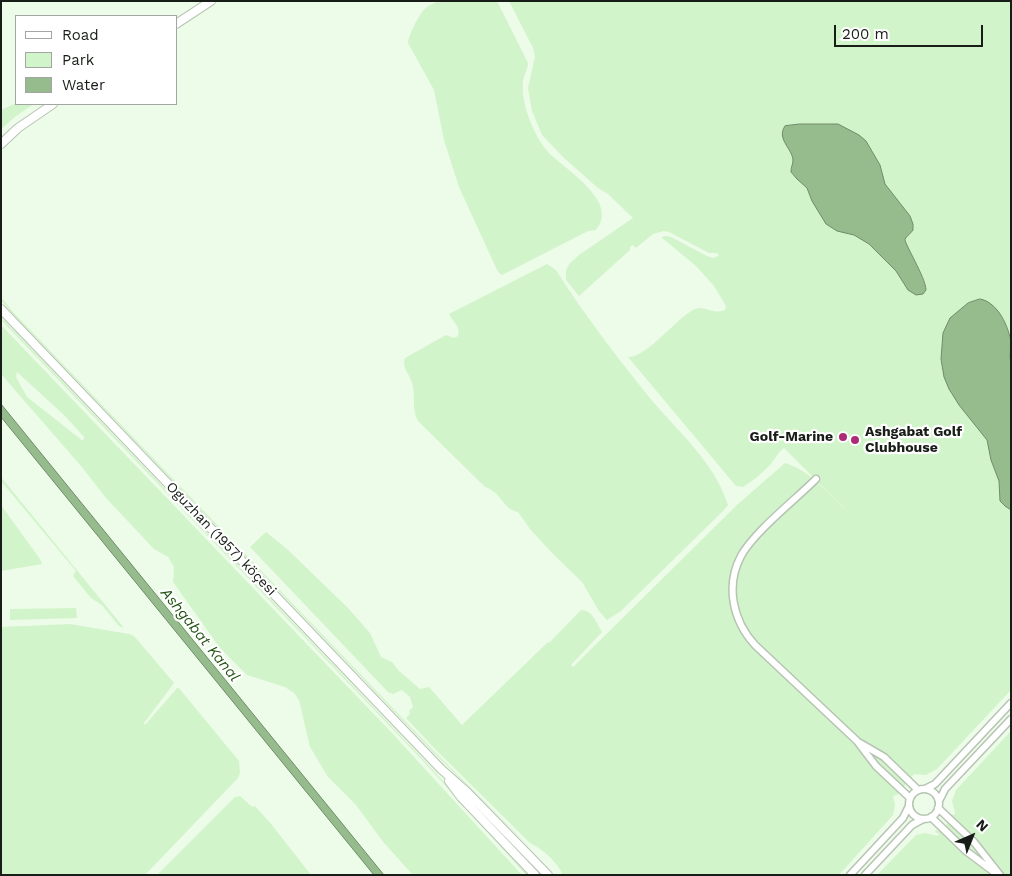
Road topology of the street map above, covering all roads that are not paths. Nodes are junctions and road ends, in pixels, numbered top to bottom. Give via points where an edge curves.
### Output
1 (211, 1) edge
2 (178, 23) edge
3 (52, 105) edge
4 (1, 144) edge
5 (1, 309) edge
6 (816, 479) dead end
7 (1011, 703) edge
8 (1011, 719) edge
9 (857, 741) junction
10 (441, 769) junction
11 (922, 789) junction
12 (910, 798) junction
13 (939, 805) junction
14 (909, 806) junction
15 (930, 817) junction
16 (923, 819) junction
17 (535, 875) edge
18 (548, 875) edge
19 (850, 875) edge
20 (865, 875) edge
21 (999, 875) edge

1 - 2 main road
3 - 4 main road
5 - 10 main road, Oguzhan (1957) köçesi
6 - 9 street via 745,551 733,584 734,602 740,624 750,640
7 - 11 street via 935,784
8 - 13 street via 945,789
9 - 11 street via 884,757
9 - 12 street via 876,766
10 - 17 main road, Oguzhan (1957) köçesi via 461,797
10 - 18 main road, Oguzhan (1957) köçesi
11 - 12 street
11 - 13 street via 934,793
12 - 14 street
13 - 15 street
13 - 21 street
14 - 16 street via 914,815
14 - 19 street via 903,818
15 - 16 street
15 - 21 street via 966,851
16 - 20 street via 912,825

